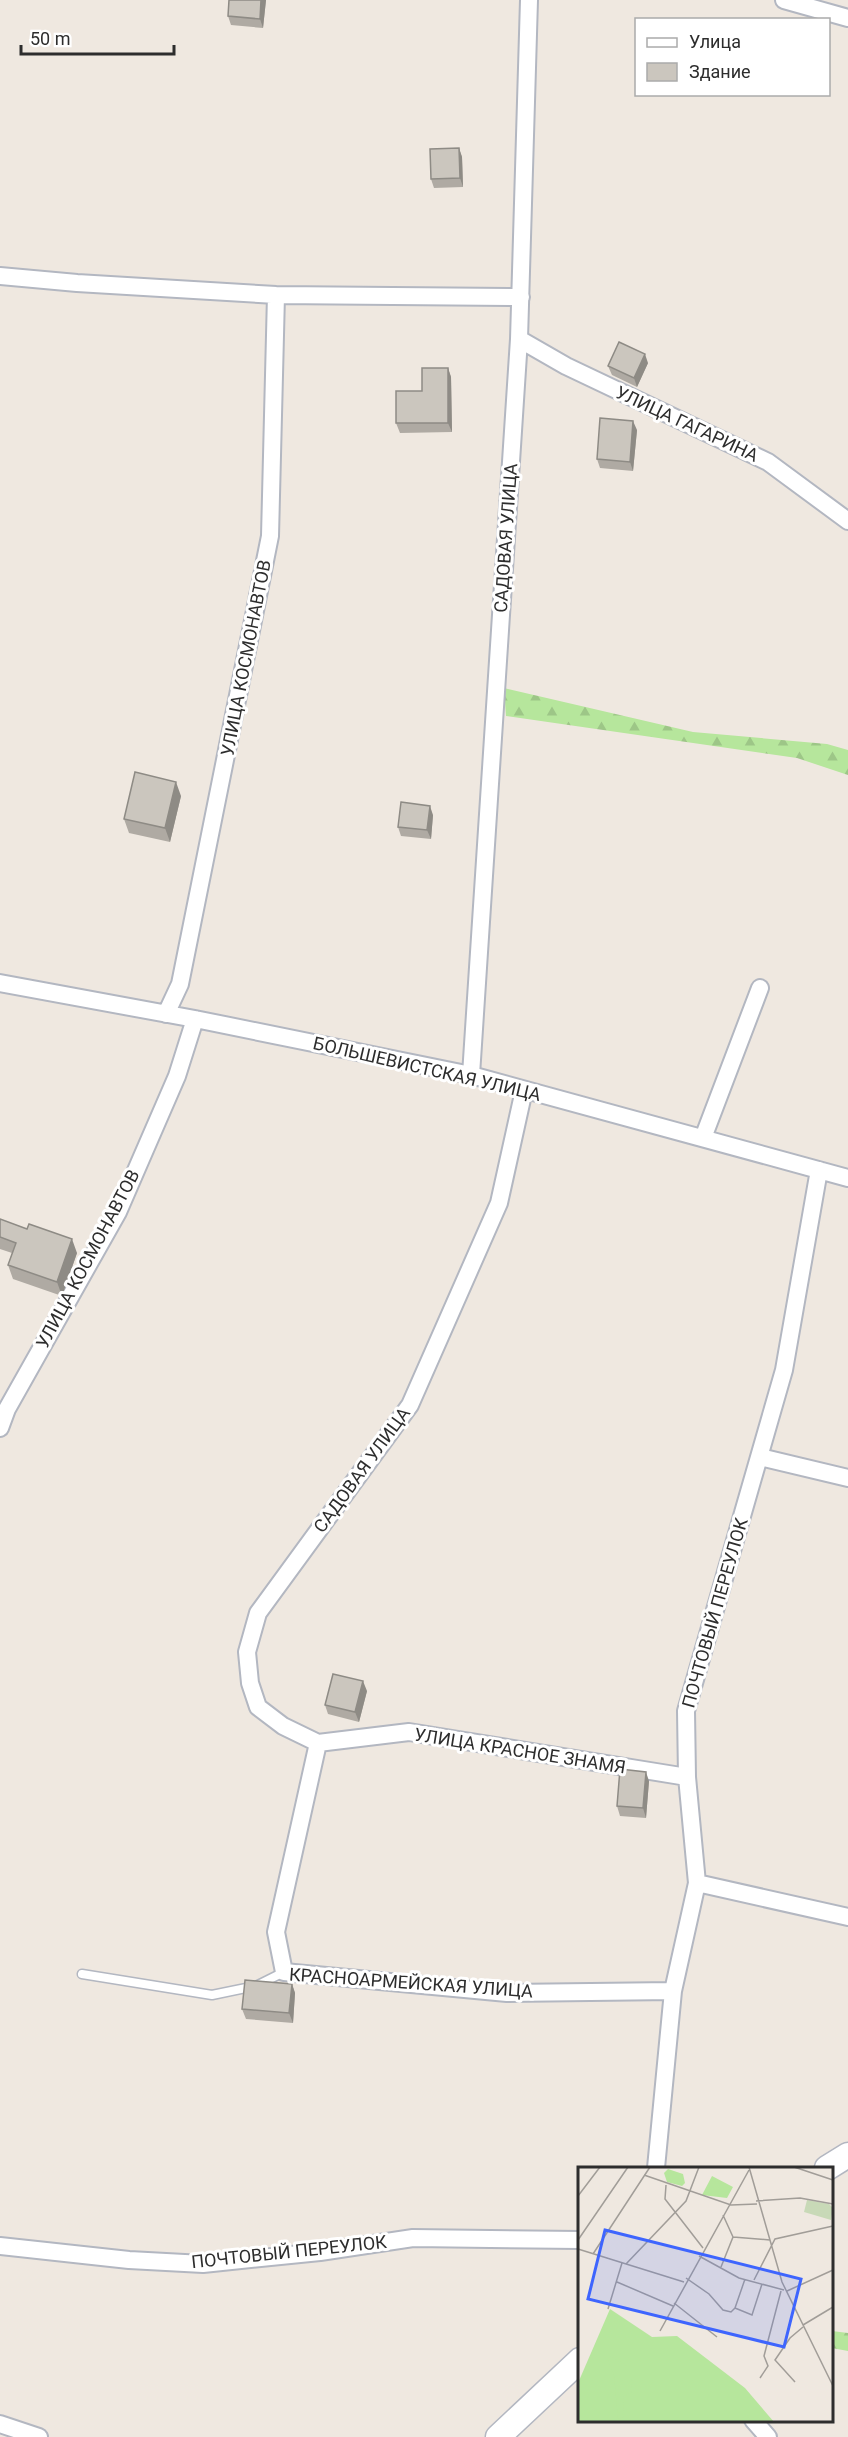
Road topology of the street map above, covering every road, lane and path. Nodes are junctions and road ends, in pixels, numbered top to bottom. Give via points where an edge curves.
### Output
1 (529, 0) edge
2 (784, 0) edge
3 (848, 18) edge
4 (0, 276) edge
5 (276, 295) junction
6 (521, 297) junction
7 (519, 339) junction
8 (848, 521) edge
9 (0, 983) edge
10 (760, 988) dead end
11 (166, 1014) junction
12 (195, 1019) junction
13 (471, 1075) junction
14 (524, 1090) junction
15 (703, 1138) junction
16 (819, 1170) junction
17 (848, 1178) edge
18 (0, 1428) edge
19 (760, 1457) junction
20 (848, 1478) edge
21 (318, 1743) junction
22 (687, 1777) junction
23 (697, 1883) junction
24 (848, 1917) edge
25 (284, 1972) junction
26 (82, 1974) dead end
27 (673, 1991) junction
28 (848, 2155) edge
29 (656, 2167) edge
30 (830, 2167) edge
31 (578, 2240) edge
32 (0, 2246) edge
33 (578, 2361) edge
34 (754, 2422) edge
35 (0, 2424) edge
36 (39, 2437) edge
37 (498, 2437) edge
38 (768, 2437) edge

1 - 6 street, САДОВАЯ УЛИЦА
2 - 3 street
4 - 5 street
5 - 6 street
5 - 11 street, УЛИЦА КОСМОНАВТОВ via 270,537 180,984
6 - 7 street, САДОВАЯ УЛИЦА
7 - 8 street, УЛИЦА ГАГАРИНА via 566,366 768,462
7 - 13 street, САДОВАЯ УЛИЦА
9 - 11 street, БОЛЬШЕВИСТСКАЯ УЛИЦА
10 - 15 street
11 - 12 street, БОЛЬШЕВИСТСКАЯ УЛИЦА
12 - 13 street, БОЛЬШЕВИСТСКАЯ УЛИЦА
12 - 18 street, УЛИЦА КОСМОНАВТОВ via 177,1076 118,1212
13 - 14 street, БОЛЬШЕВИСТСКАЯ УЛИЦА
14 - 15 street, БОЛЬШЕВИСТСКАЯ УЛИЦА
14 - 21 street, САДОВАЯ УЛИЦА via 499,1203 410,1405 258,1613 247,1652 250,1683 258,1707 283,1726
15 - 16 street, БОЛЬШЕВИСТСКАЯ УЛИЦА
16 - 17 street, БОЛЬШЕВИСТСКАЯ УЛИЦА
16 - 19 street, ПОЧТОВЫЙ ПЕРЕУЛОК via 784,1370
19 - 20 street
19 - 22 street, ПОЧТОВЫЙ ПЕРЕУЛОК via 686,1711
21 - 22 street, УЛИЦА КРАСНОЕ ЗНАМЯ via 409,1732
21 - 25 street via 276,1932
22 - 23 street, ПОЧТОВЫЙ ПЕРЕУЛОК
23 - 24 street
23 - 27 street, ПОЧТОВЫЙ ПЕРЕУЛОК
25 - 26 lane, КРАСНОАРМЕЙСКАЯ УЛИЦА via 256,1986 212,1995
25 - 27 street, КРАСНОАРМЕЙСКАЯ УЛИЦА via 507,1993
27 - 29 street, ПОЧТОВЫЙ ПЕРЕУЛОК
28 - 30 main road
31 - 32 street, ПОЧТОВЫЙ ПЕРЕУЛОК via 412,2238 203,2264
33 - 37 main road
34 - 38 street
35 - 36 street

